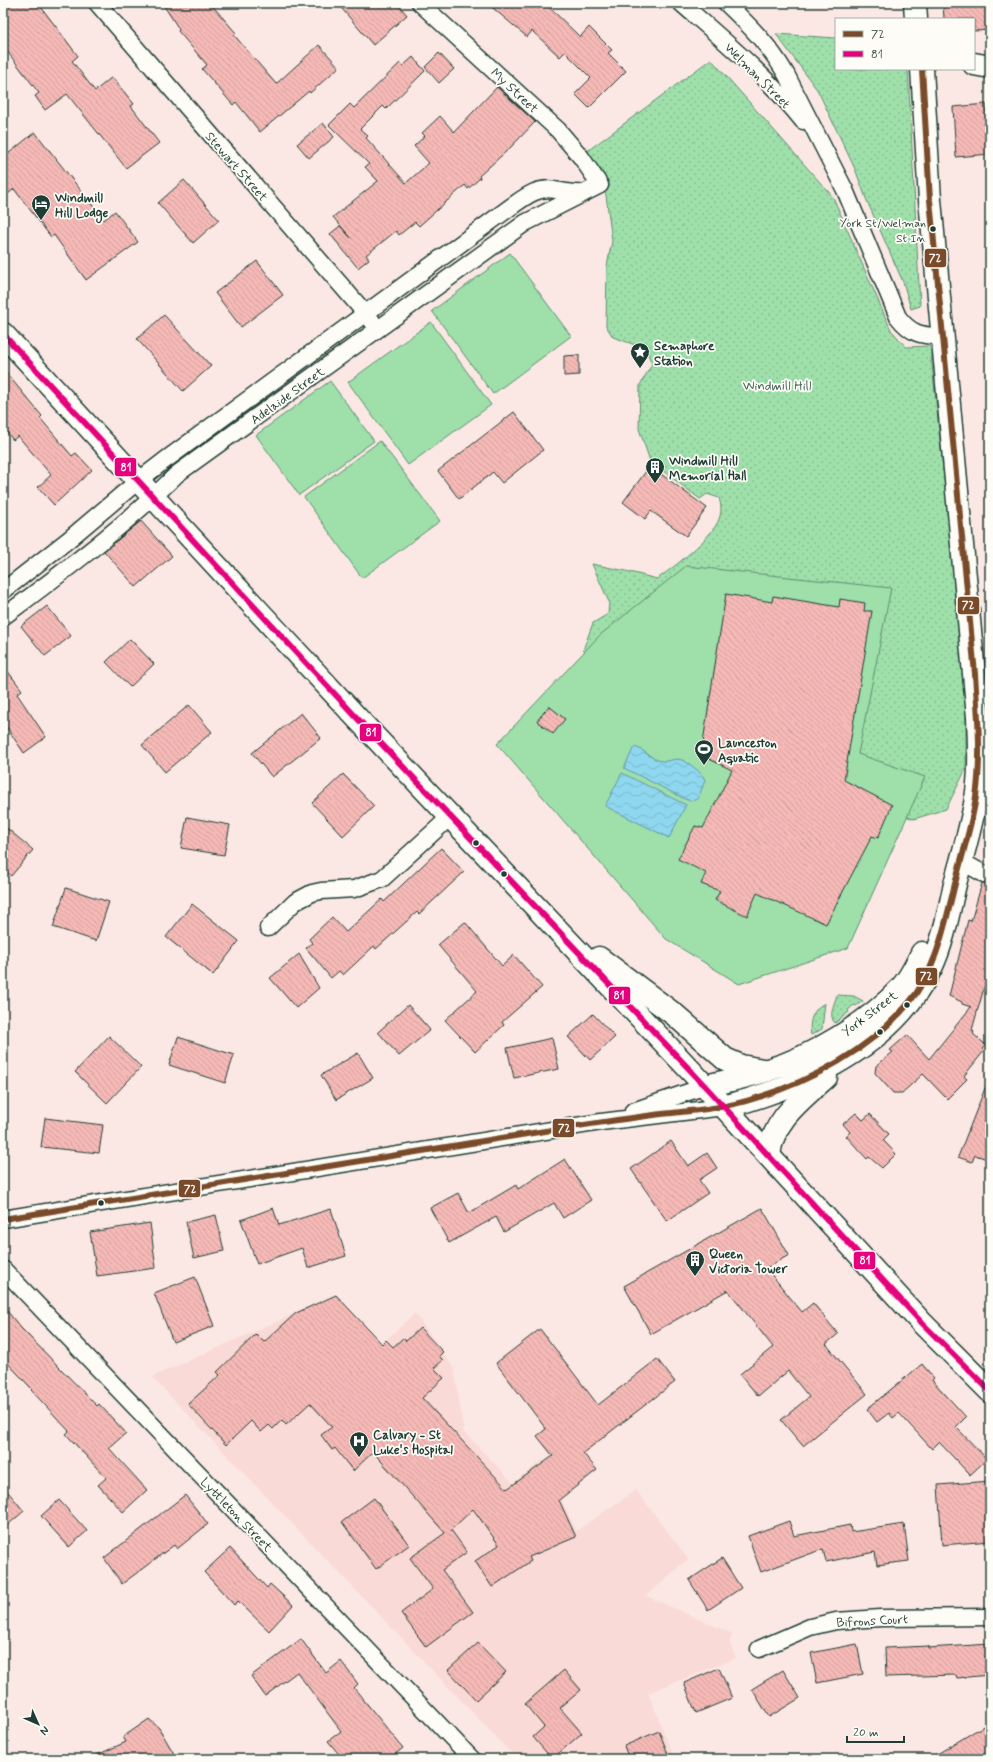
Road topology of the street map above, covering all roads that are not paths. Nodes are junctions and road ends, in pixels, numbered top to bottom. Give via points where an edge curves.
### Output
1 (97, 3) edge
2 (420, 3) edge
3 (682, 3) edge
4 (726, 3) edge
5 (915, 3) edge
6 (916, 18) edge
7 (975, 64) edge
8 (990, 67) edge
9 (922, 70) edge
10 (827, 155) junction
11 (600, 186) joint
12 (585, 193) junction
13 (512, 206) junction
14 (525, 223) junction
15 (487, 224) junction
16 (500, 242) junction
17 (442, 257) junction
18 (455, 274) junction
19 (366, 314) junction
20 (378, 329) junction
21 (3, 334) edge
22 (942, 337) junction
23 (240, 405) junction
24 (252, 420) junction
25 (164, 461) junction
26 (177, 474) junction
27 (138, 481) junction
28 (153, 497) junction
29 (68, 540) junction
30 (81, 558) junction
31 (3, 591) edge
32 (3, 596) edge
33 (8, 613) edge
34 (450, 817) junction
35 (961, 861) junction
36 (990, 875) edge
37 (268, 928) dead end
38 (560, 931) junction
39 (856, 1050) junction
40 (768, 1070) junction
41 (706, 1086) junction
42 (724, 1107) junction
43 (601, 1122) junction
44 (769, 1156) junction
45 (3, 1219) edge
46 (3, 1269) edge
47 (987, 1382) edge
48 (990, 1617) edge
49 (759, 1649) dead end
50 (472, 1759) edge

1 - 19 street, Stewart Street
2 - 11 street, My Street via 558,130 582,157
3 - 10 street, Welman Street via 775,90 795,111
4 - 10 street, Welman Street via 764,41 777,58
5 - 6 street
7 - 8 street
9 - 22 street, York Street
10 - 22 street, Welman Street via 845,190 898,317 918,334
11 - 12 street, Adelaide Street
12 - 13 street, Adelaide Street via 541,189
12 - 14 street, Adelaide Street
13 - 14 street
13 - 15 street, Adelaide Street
14 - 16 street, Adelaide Street
15 - 16 street
15 - 17 street, Adelaide Street
16 - 18 street, Adelaide Street
17 - 18 street
17 - 19 street, Adelaide Street
18 - 20 street, Adelaide Street
19 - 20 street, Stewart Street
19 - 23 street, Adelaide Street
20 - 24 street, Adelaide Street
21 - 27 street
22 - 35 street, York Street via 978,717 978,776 975,804
23 - 24 street
23 - 25 street, Adelaide Street
24 - 26 street, Adelaide Street
25 - 26 street
25 - 27 street, Adelaide Street
26 - 28 street, Adelaide Street
27 - 28 street
27 - 29 street, Adelaide Street
28 - 30 street, Adelaide Street
28 - 34 street
29 - 30 street
29 - 31 street, Adelaide Street
30 - 33 street, Adelaide Street
32 - 33 street
34 - 37 street via 382,879 354,889 312,892 295,902
34 - 38 street
35 - 36 street
35 - 39 street, York Street via 940,941 920,988 891,1022
35 - 40 street, York Street via 927,942 901,988 865,1018 823,1047
38 - 40 street via 650,996 726,1058 741,1066
38 - 41 street
39 - 42 street, York Street via 799,1082 758,1098
39 - 44 street via 788,1112 772,1136
40 - 41 street, York Street
41 - 42 street
41 - 43 street
42 - 43 street
42 - 44 street
43 - 45 street
44 - 47 street via 916,1316
46 - 50 street, Lyttleton Street
48 - 49 street, Bifrons Court via 836,1621 810,1627

